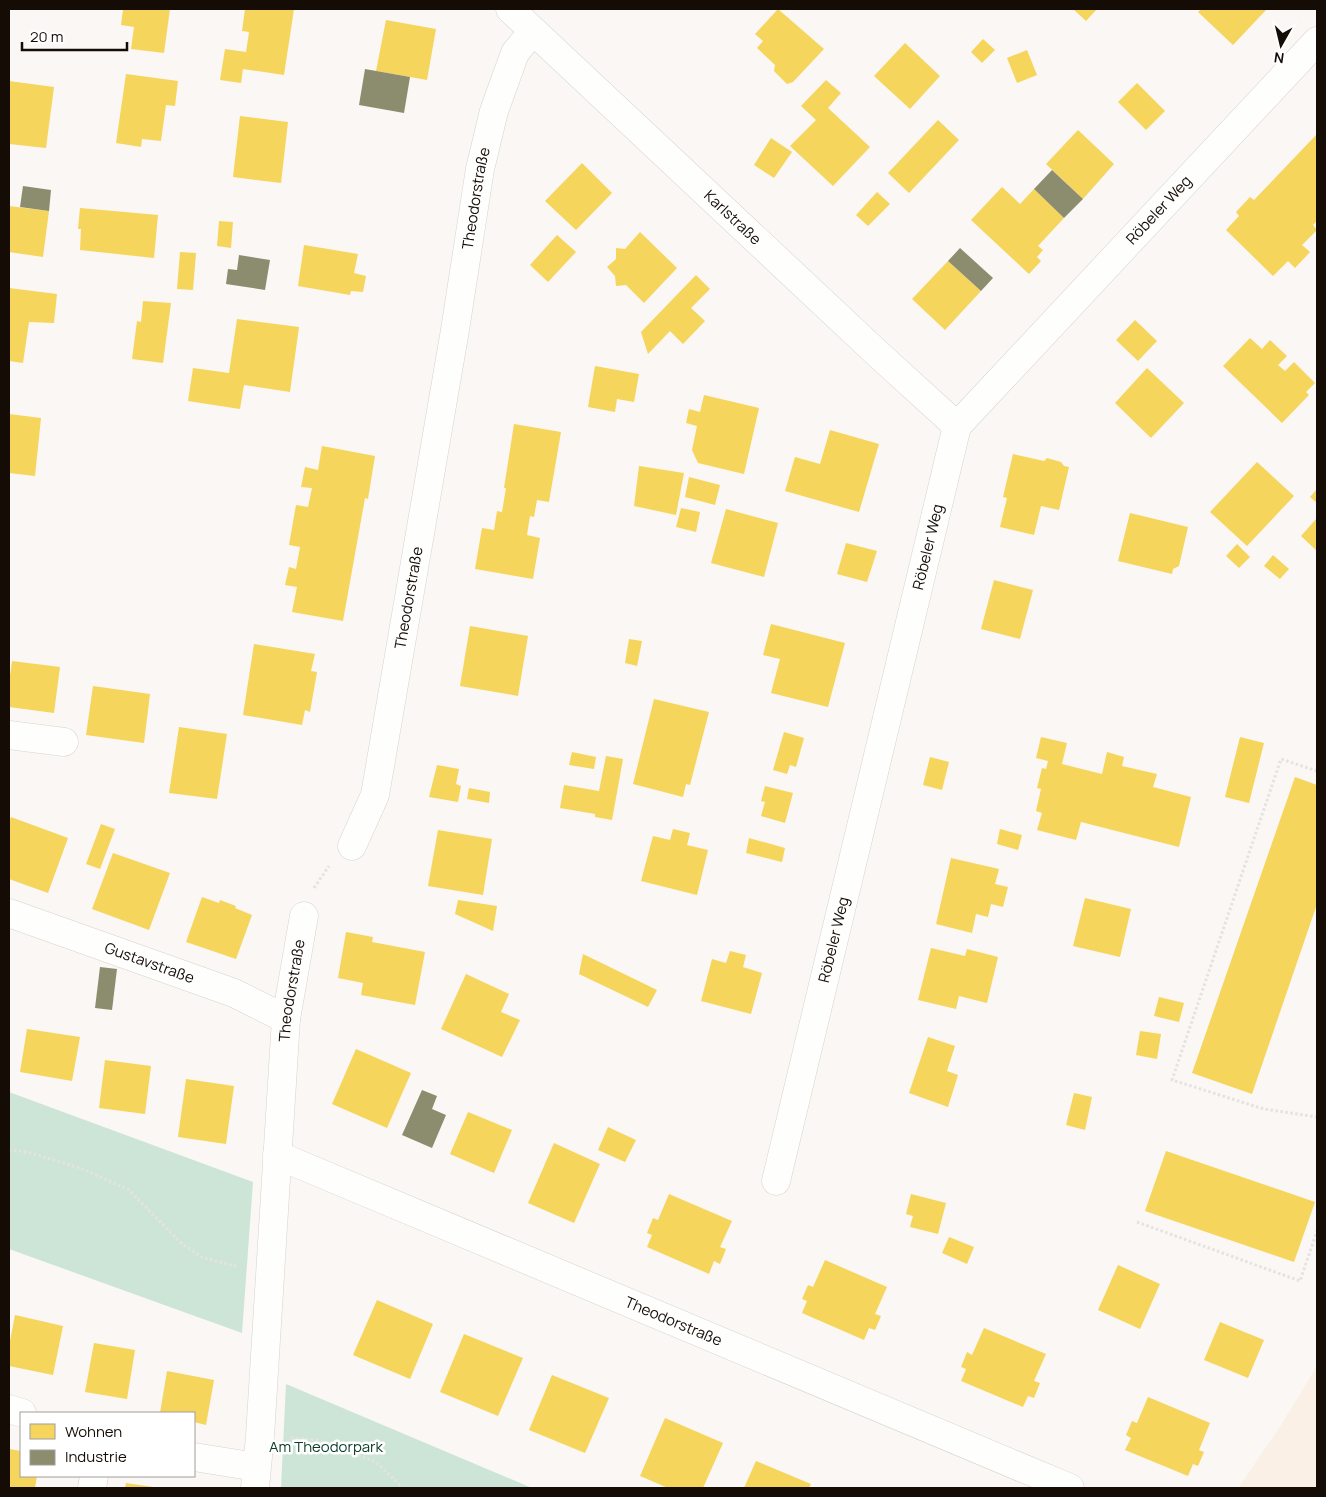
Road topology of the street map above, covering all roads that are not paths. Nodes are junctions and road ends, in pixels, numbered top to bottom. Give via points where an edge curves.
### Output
1 (510, 9) edge
2 (533, 31) junction
3 (1317, 41) edge
4 (957, 426) junction
5 (9, 735) edge
6 (64, 742) dead end
7 (352, 846) road end
8 (9, 913) edge
9 (304, 916) road end
10 (286, 1019) junction
11 (277, 1155) junction
12 (776, 1181) dead end
13 (195, 1456) edge
14 (256, 1477) edge
15 (1070, 1488) edge

1 - 2 street, Karlstraße
2 - 4 street, Karlstraße
2 - 7 street, Theodorstraße via 515,53 494,111 480,169 375,795
3 - 4 street, Röbeler Weg
4 - 12 street, Röbeler Weg
5 - 6 street
8 - 10 street, Gustavstraße via 234,993
9 - 10 street, Theodorstraße
10 - 11 street, Theodorstraße
11 - 14 street, Theodorstraße
11 - 15 street, Theodorstraße
13 - 14 street

